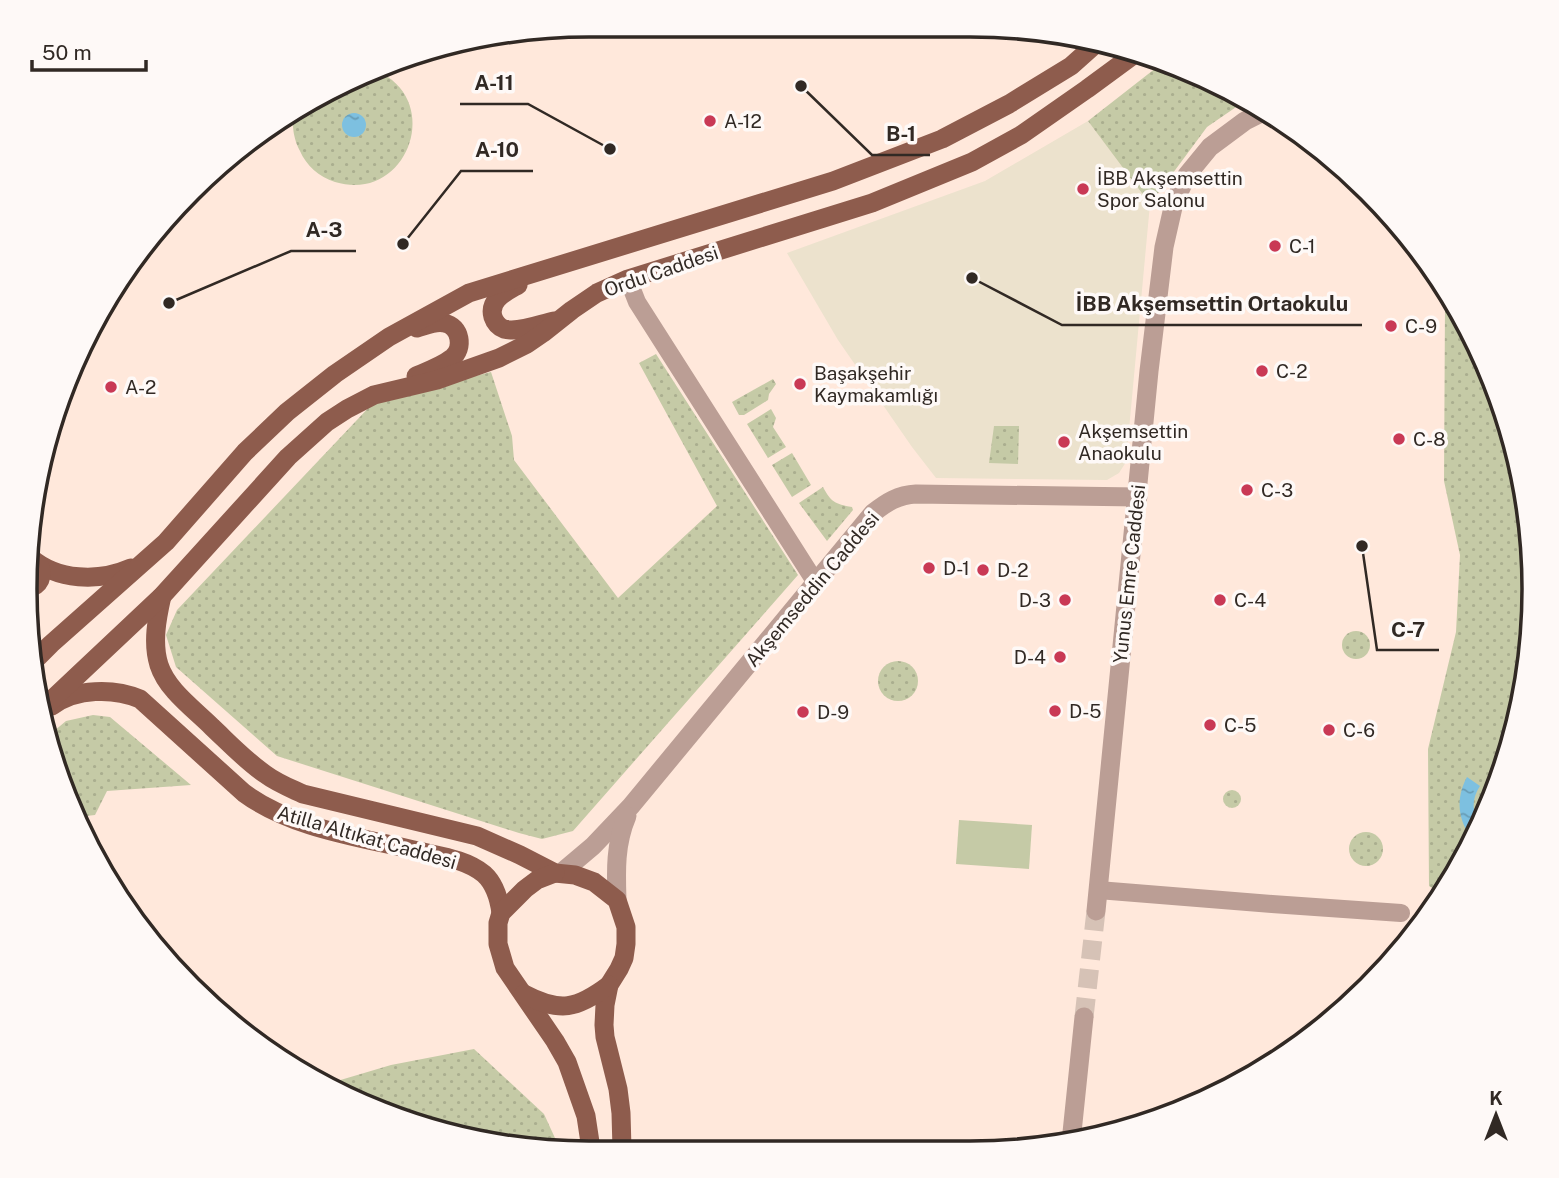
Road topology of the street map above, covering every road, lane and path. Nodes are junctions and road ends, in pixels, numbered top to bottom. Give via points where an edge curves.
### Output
1 (1089, 50) edge
2 (1126, 60) edge
3 (1255, 116) edge
4 (560, 264) junction
5 (628, 279) junction
6 (558, 320) junction
7 (389, 337) junction
8 (374, 395) junction
9 (1138, 497) junction
10 (146, 561) junction
11 (38, 562) edge
12 (38, 566) edge
13 (37, 583) edge
14 (816, 583) junction
15 (162, 596) junction
16 (40, 655) edge
17 (49, 705) edge
18 (50, 707) edge
19 (631, 806) junction
20 (558, 873) junction
21 (1098, 890) junction
22 (617, 901) junction
23 (1096, 911) tunnel mouth
24 (501, 913) junction
25 (1401, 913) dead end
26 (609, 985) junction
27 (523, 993) junction
28 (1084, 1017) tunnel mouth
29 (1072, 1132) edge
30 (590, 1141) edge
31 (622, 1141) edge

1 - 4 main road, Ordu Caddesi via 1009,104 942,139 833,181
2 - 5 main road, Ordu Caddesi via 1021,135 972,162 872,203
3 - 9 street, Yunus Emre Caddesi via 1210,147 1187,175 1174,203 1164,247
4 - 6 main road via 501,295 492,306 496,323 505,329
4 - 7 main road, Ordu Caddesi via 470,293
5 - 6 main road, Ordu Caddesi via 597,293
5 - 14 street via 637,302
6 - 8 main road, Ordu Caddesi via 499,358
7 - 8 main road via 446,323 454,328 460,344 451,359
7 - 10 main road, Ordu Caddesi via 287,412
8 - 15 main road, Ordu Caddesi via 327,422 288,457
9 - 14 street, Akşemseddin Caddesi via 902,495 873,513
9 - 21 street, Yunus Emre Caddesi
10 - 11 main road via 95,577 60,574
10 - 16 main road, Ordu Caddesi
12 - 13 main road via 42,575
14 - 19 street, Akşemseddin Caddesi
15 - 17 main road, Ordu Caddesi
15 - 20 main road, Atilla Altıkat Caddesi via 155,640 166,680 264,773 303,794 477,836
18 - 24 main road, Atilla Altıkat Caddesi via 88,693 119,693 140,699 258,803 293,820 476,869 491,882
19 - 20 street, Akşemseddin Caddesi via 593,846
19 - 22 street, Akşemseddin Caddesi via 617,852
20 - 22 main road via 594,882
20 - 24 main road via 525,888
21 - 23 street, Yunus Emre Caddesi
21 - 25 street
22 - 26 main road via 626,944 620,969
24 - 27 main road via 501,958
26 - 27 main road via 571,1005 539,1002
26 - 31 main road via 604,1025 618,1089
27 - 30 main road via 567,1062
28 - 29 street

